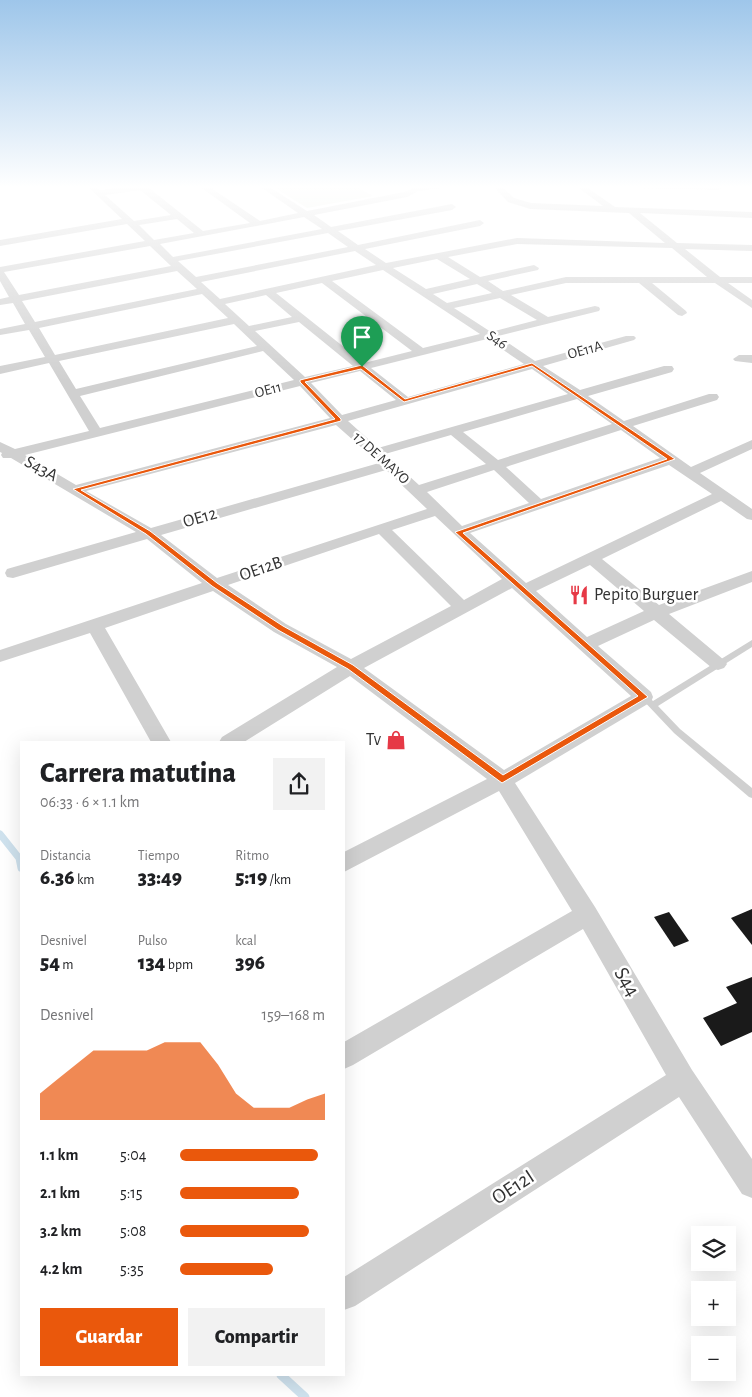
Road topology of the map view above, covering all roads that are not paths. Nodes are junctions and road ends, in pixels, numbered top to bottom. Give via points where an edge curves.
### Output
1 (109, 251) edge
2 (161, 251) edge
3 (231, 251) edge
4 (337, 251) edge
5 (363, 251) edge
6 (464, 251) edge
7 (681, 251) edge
8 (439, 256) junction
9 (175, 263) junction
10 (386, 266) junction
11 (534, 268) dead end
12 (0, 272) edge
13 (716, 279) junction
14 (324, 280) junction
15 (642, 280) junction
16 (752, 280) edge
17 (192, 281) junction
18 (478, 281) junction
19 (204, 291) junction
20 (268, 292) junction
21 (426, 292) junction
22 (500, 293) junction
23 (16, 299) junction
24 (0, 302) edge
25 (216, 303) junction
26 (752, 305) edge
27 (447, 306) junction
28 (595, 309) dead end
29 (682, 313) dead end
30 (301, 318) junction
31 (236, 320) junction
32 (546, 321) junction
33 (32, 326) junction
34 (246, 330) junction
35 (0, 332) edge
36 (491, 336) junction
37 (630, 338) dead end
38 (264, 348) junction
39 (422, 353) junction
40 (52, 359) junction
41 (739, 359) dead end
42 (752, 359) edge
43 (532, 364) junction
44 (362, 367) junction
45 (668, 369) dead end
46 (0, 370) edge
47 (302, 381) junction
48 (72, 394) junction
49 (579, 395) junction
50 (713, 397) dead end
51 (404, 400) junction
52 (339, 420) junction
53 (622, 425) junction
54 (454, 431) junction
55 (96, 432) junction
56 (752, 444) edge
57 (4, 452) edge
58 (376, 453) junction
59 (672, 459) junction
60 (495, 464) junction
61 (387, 465) junction
62 (691, 472) junction
63 (76, 489) junction
64 (417, 490) junction
65 (722, 495) junction
66 (539, 505) junction
67 (436, 511) junction
68 (752, 516) edge
69 (381, 528) junction
70 (459, 532) junction
71 (148, 533) junction
72 (591, 558) junction
73 (14, 573) dead end
74 (752, 576) edge
75 (214, 584) junction
76 (520, 585) junction
77 (462, 608) junction
78 (655, 613) junction
79 (95, 626) junction
80 (752, 643) edge
81 (586, 644) junction
82 (0, 656) edge
83 (718, 664) junction
84 (350, 667) junction
85 (648, 701) junction
86 (160, 741) edge
87 (234, 741) edge
88 (502, 780) junction
89 (752, 794) edge
90 (348, 856) edge
91 (587, 914) junction
92 (345, 1055) edge
93 (683, 1079) junction
94 (752, 1184) edge
95 (345, 1294) edge

1 - 12 street
2 - 9 street, 17 DE MAYO
3 - 9 street
4 - 17 street
5 - 10 street, S46
6 - 8 street
7 - 13 street
8 - 10 street
8 - 18 street
9 - 17 street, 17 DE MAYO
9 - 23 street
10 - 14 street
10 - 21 street, S46
11 - 18 street
12 - 23 street
13 - 15 street
13 - 16 street
13 - 26 street
14 - 20 street
14 - 39 street
15 - 22 street via 566,280
15 - 29 street
17 - 19 street, 17 DE MAYO
18 - 21 street
18 - 22 street
19 - 25 street, 17 DE MAYO
19 - 33 street
20 - 25 street
20 - 30 street
21 - 27 street, S46
22 - 27 street
22 - 32 street
23 - 24 street
23 - 33 street
25 - 31 street, 17 DE MAYO
27 - 36 street, S46
28 - 32 street, OE11
30 - 34 street
30 - 44 street
31 - 34 street, 17 DE MAYO
31 - 40 street
32 - 36 street, OE11
33 - 35 street
33 - 40 street
34 - 38 street, 17 DE MAYO
36 - 39 street, OE11
36 - 43 street, S46
37 - 43 street, OE11A
38 - 47 street, 17 DE MAYO
38 - 48 street
39 - 44 street, OE11
40 - 46 street
40 - 48 street
41 - 42 street
43 - 49 street, S46
43 - 51 street, OE11A
44 - 47 street, OE11
44 - 51 street
45 - 49 street
47 - 52 street, 17 DE MAYO
47 - 55 street, OE11
48 - 55 street
49 - 53 street, S46
49 - 54 street
50 - 53 street
51 - 52 street, OE11A
52 - 58 street, 17 DE MAYO
52 - 63 street, OE11A
53 - 59 street, S46
53 - 60 street
54 - 58 street
54 - 60 street
55 - 57 street, OE11
56 - 62 street
57 - 63 street, S43A
58 - 61 street, 17 DE MAYO
59 - 62 street, S46
59 - 66 street
60 - 64 street
60 - 66 street
61 - 64 street, 17 DE MAYO
61 - 71 street, OE12
62 - 65 street, S46
63 - 71 street, S43A
64 - 67 street, 17 DE MAYO
65 - 68 street, S46
65 - 72 street
66 - 70 street
67 - 69 street, OE12B
67 - 70 street, 17 DE MAYO
69 - 75 street, OE12B
69 - 77 street
70 - 76 street, 17 DE MAYO
71 - 73 street, OE12
71 - 75 street, S43A
72 - 76 street
72 - 78 street
74 - 78 street
75 - 79 street, OE12B
75 - 84 street, S43A via 280,628
76 - 77 street
76 - 81 street, 17 DE MAYO
77 - 84 street
78 - 81 street
78 - 83 street
79 - 82 street, OE12B
79 - 86 street
80 - 83 lane
81 - 85 street, 17 DE MAYO
83 - 85 lane
84 - 87 street
84 - 88 street, S43A
85 - 88 street
85 - 89 lane via 677,731
88 - 90 street
88 - 91 street, S44
91 - 92 street
91 - 93 street, S44
93 - 94 street, S44
93 - 95 street, OE12I

